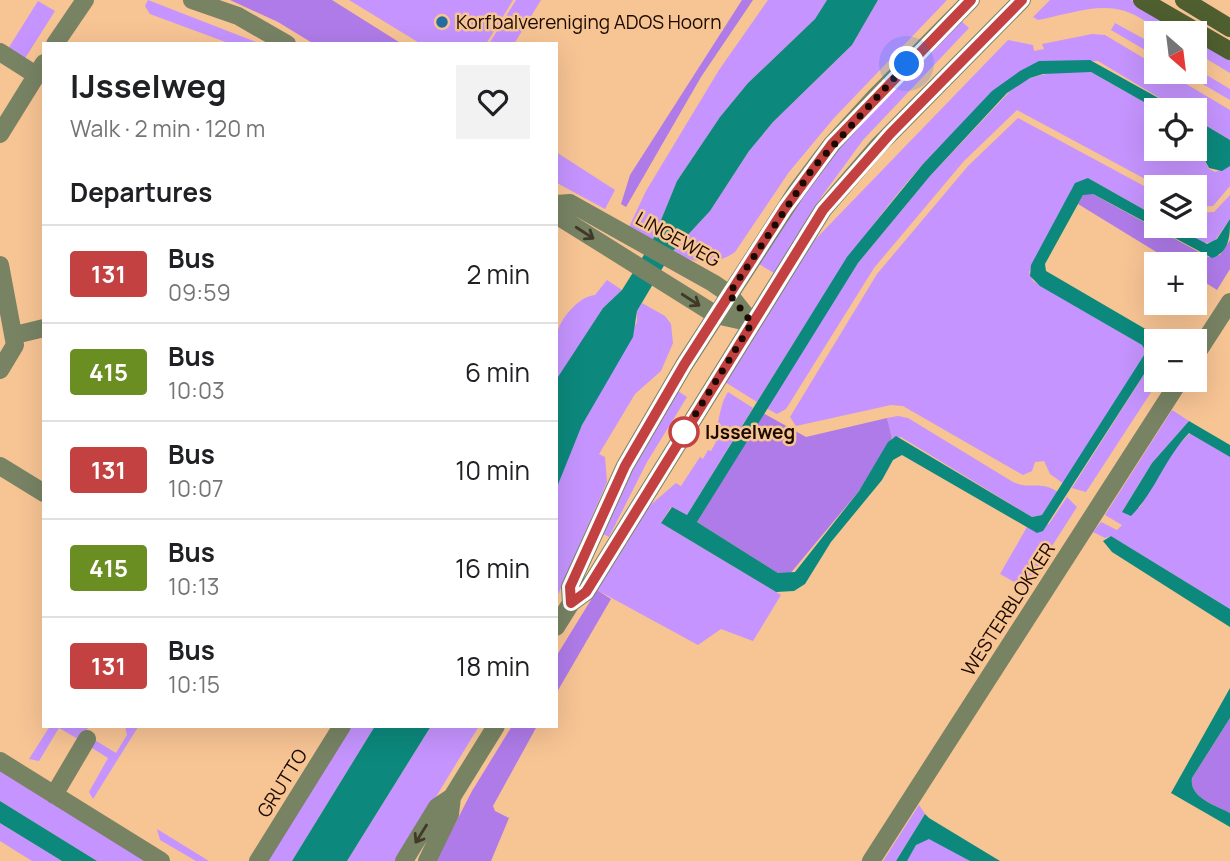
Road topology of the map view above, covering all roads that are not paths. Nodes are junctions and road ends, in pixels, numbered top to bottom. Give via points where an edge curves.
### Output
1 (85, 0) edge
2 (192, 0) edge
3 (971, 0) edge
4 (1022, 0) edge
5 (1142, 0) edge
6 (1184, 0) edge
7 (1230, 28) edge
8 (56, 42) edge
9 (284, 42) edge
10 (1230, 51) edge
11 (0, 52) edge
12 (40, 69) edge
13 (0, 134) edge
14 (558, 204) edge
15 (558, 214) edge
16 (0, 265) edge
17 (729, 294) junction
18 (1230, 302) edge
19 (716, 315) junction
20 (752, 323) junction
21 (42, 328) edge
22 (15, 335) junction
23 (1207, 337) edge
24 (0, 370) edge
25 (1172, 392) edge
26 (0, 466) edge
27 (42, 492) edge
28 (571, 603) junction
29 (558, 624) edge
30 (341, 728) edge
31 (495, 728) edge
32 (87, 739) dead end
33 (0, 761) edge
34 (54, 795) junction
35 (452, 797) junction
36 (162, 861) edge
37 (258, 861) edge
38 (404, 861) edge
39 (427, 861) edge
40 (871, 861) edge

1 - 8 street
2 - 9 street via 238,16
3 - 17 street via 832,144
4 - 20 street via 838,191
5 - 10 main road
6 - 7 main road
11 - 12 street
12 - 13 street
14 - 17 street, LINGEWEG via 570,203
15 -> 19 street
16 - 22 street
17 - 19 street
17 - 20 street, LINGEWEG
18 - 23 street
19 - 20 street
19 - 28 street via 614,487 570,587
20 - 28 street via 586,592
21 - 22 street
22 - 24 street via 15,345
25 - 40 street, WESTERBLOKKER
26 - 27 street
28 - 29 street
30 - 37 street, GRUTTO
31 - 35 street
32 - 34 street
33 - 34 street
34 - 36 street
35 -> 38 street via 437,807
35 - 39 street via 450,814

